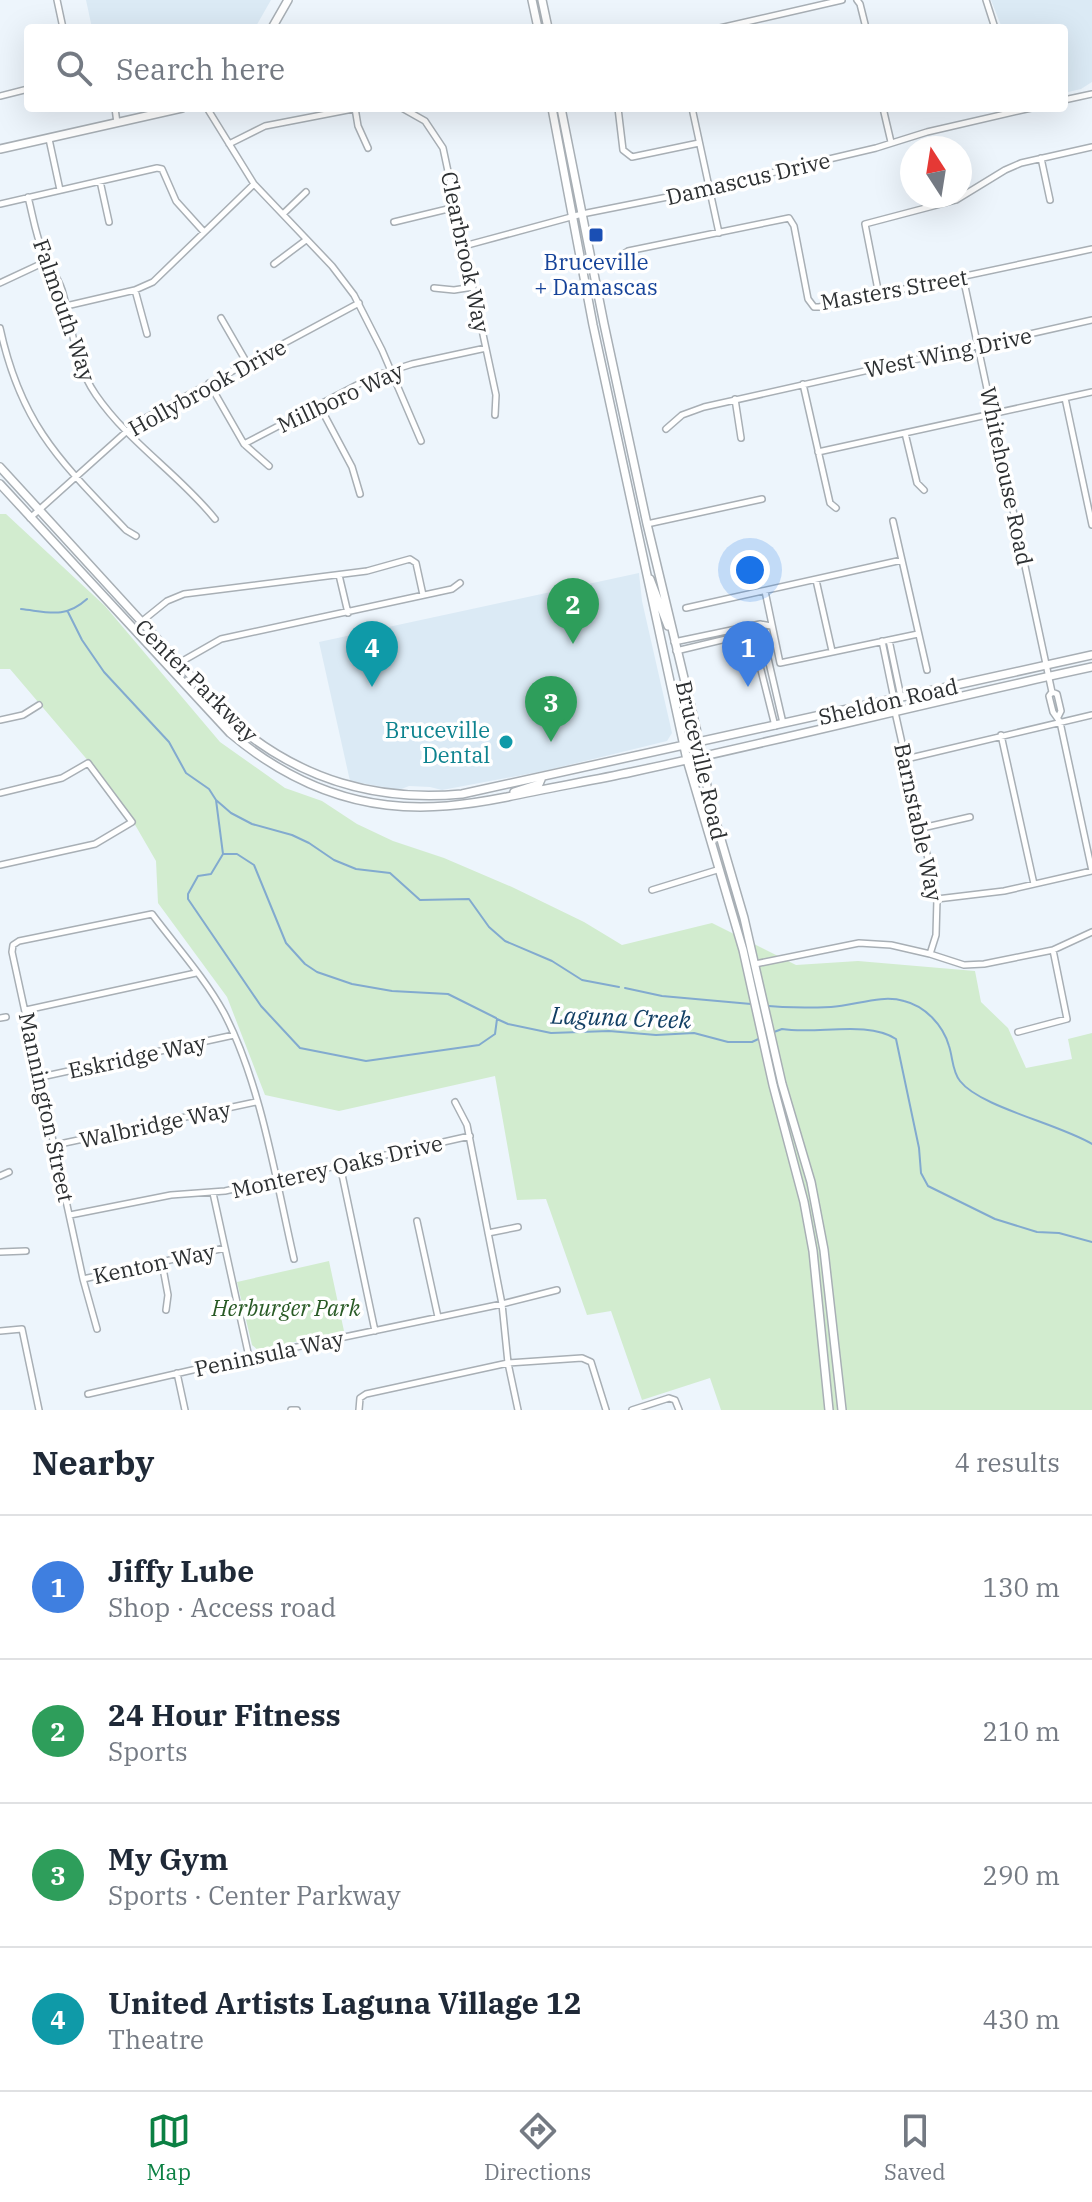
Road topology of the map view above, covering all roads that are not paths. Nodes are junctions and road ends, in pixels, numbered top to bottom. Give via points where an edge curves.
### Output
1 (57, 0) edge
2 (288, 0) edge
3 (532, 0) edge
4 (542, 0) edge
5 (842, 0) edge
6 (857, 0) edge
7 (986, 0) edge
8 (62, 24) edge
9 (274, 24) edge
10 (537, 24) edge
11 (547, 24) edge
12 (737, 24) edge
13 (865, 24) edge
14 (994, 24) edge
15 (24, 90) edge
16 (1092, 94) edge
17 (0, 96) edge
18 (1068, 99) edge
19 (116, 112) edge
20 (166, 112) edge
21 (209, 112) edge
22 (337, 112) edge
23 (356, 112) edge
24 (417, 112) edge
25 (553, 112) edge
26 (562, 112) edge
27 (618, 112) edge
28 (693, 112) edge
29 (884, 112) edge
30 (1008, 112) edge
31 (117, 124) junction
32 (49, 139) junction
33 (699, 143) junction
34 (891, 143) junction
35 (229, 144) junction
36 (1092, 147) edge
37 (368, 148) dead end
38 (0, 149) edge
39 (1041, 158) junction
40 (100, 181) junction
41 (254, 184) junction
42 (710, 189) junction
43 (60, 190) junction
44 (306, 192) dead end
45 (28, 197) junction
46 (1050, 200) dead end
47 (0, 204) edge
48 (456, 207) junction
49 (283, 214) junction
50 (582, 214) junction
51 (572, 217) junction
52 (109, 222) dead end
53 (394, 222) dead end
54 (204, 232) junction
55 (719, 233) junction
56 (306, 240) junction
57 (464, 246) junction
58 (1092, 249) edge
59 (622, 255) dead end
60 (47, 261) junction
61 (274, 264) dead end
62 (963, 277) junction
63 (0, 283) edge
64 (473, 287) junction
65 (434, 288) dead end
66 (135, 290) junction
67 (879, 295) junction
68 (359, 303) junction
69 (66, 306) junction
70 (221, 318) dead end
71 (1092, 320) edge
72 (0, 328) edge
73 (147, 334) dead end
74 (978, 346) junction
75 (486, 348) junction
76 (247, 363) junction
77 (391, 370) junction
78 (209, 383) junction
79 (803, 384) junction
80 (1092, 392) edge
81 (1065, 398) junction
82 (735, 399) junction
83 (319, 405) junction
84 (993, 413) junction
85 (495, 415) dead end
86 (666, 429) dead end
87 (125, 431) junction
88 (905, 433) junction
89 (741, 438) dead end
90 (421, 441) dead end
91 (244, 444) junction
92 (818, 452) junction
93 (269, 466) dead end
94 (0, 467) edge
95 (75, 476) junction
96 (0, 484) edge
97 (924, 490) dead end
98 (360, 494) dead end
99 (762, 499) dead end
100 (836, 508) dead end
101 (37, 511) junction
102 (30, 518) junction
103 (215, 519) dead end
104 (893, 521) dead end
105 (647, 524) junction
106 (1092, 525) edge
107 (136, 536) dead end
108 (902, 560) junction
109 (339, 575) junction
110 (648, 578) junction
111 (816, 580) junction
112 (460, 583) dead end
113 (765, 591) junction
114 (423, 595) junction
115 (686, 608) dead end
116 (348, 613) junction
117 (140, 623) junction
118 (760, 624) junction
119 (750, 626) junction
120 (771, 626) junction
121 (672, 631) junction
122 (762, 632) junction
123 (752, 634) junction
124 (918, 634) junction
125 (885, 641) junction
126 (675, 647) junction
127 (832, 651) junction
128 (1092, 655) edge
129 (179, 664) junction
130 (1048, 664) junction
131 (1092, 667) edge
132 (927, 670) dead end
133 (1050, 675) junction
134 (898, 699) junction
135 (39, 705) dead end
136 (895, 712) junction
137 (1092, 715) edge
138 (1059, 719) junction
139 (0, 720) edge
140 (779, 725) junction
141 (1001, 735) junction
142 (698, 743) junction
143 (684, 747) junction
144 (700, 757) junction
145 (906, 759) junction
146 (687, 760) junction
147 (542, 777) junction
148 (0, 793) edge
149 (416, 796) junction
150 (427, 796) junction
151 (505, 797) junction
152 (417, 807) junction
153 (427, 807) junction
154 (970, 817) dead end
155 (922, 828) junction
156 (0, 865) edge
157 (717, 870) junction
158 (1092, 871) edge
159 (1034, 884) junction
160 (652, 890) dead end
161 (937, 899) junction
162 (1092, 932) edge
163 (1053, 950) junction
164 (930, 954) junction
165 (755, 964) junction
166 (196, 973) junction
167 (755, 982) junction
168 (26, 1010) junction
169 (1018, 1032) dead end
170 (234, 1035) junction
171 (769, 1046) junction
172 (41, 1077) junction
173 (256, 1102) junction
174 (455, 1102) dead end
175 (470, 1136) junction
176 (55, 1145) junction
177 (340, 1165) junction
178 (9, 1172) dead end
179 (0, 1176) edge
180 (276, 1180) junction
181 (213, 1193) junction
182 (70, 1215) junction
183 (417, 1221) dead end
184 (518, 1227) dead end
185 (488, 1233) junction
186 (225, 1248) junction
187 (26, 1251) dead end
188 (0, 1252) edge
189 (294, 1259) dead end
190 (162, 1263) junction
191 (83, 1279) junction
192 (557, 1290) dead end
193 (502, 1304) junction
194 (166, 1310) dead end
195 (438, 1317) junction
196 (97, 1329) dead end
197 (0, 1331) edge
198 (375, 1331) junction
199 (249, 1357) junction
200 (508, 1363) junction
201 (177, 1373) junction
202 (88, 1394) dead end
203 (39, 1410) edge
204 (185, 1410) edge
205 (359, 1410) edge
206 (518, 1410) edge
207 (606, 1410) edge
208 (632, 1410) edge
209 (679, 1410) edge
210 (829, 1410) edge
211 (842, 1410) edge

1 - 8 street
2 - 9 main road
3 - 10 main road
4 - 11 main road
5 - 12 street
6 - 13 street
7 - 14 street
15 - 17 street
16 - 18 street
19 - 31 street
20 - 31 main road
21 - 35 street
22 - 35 street via 260,128
23 - 37 street
24 - 48 street, Clearbrook Way via 443,148
25 - 51 main road, Bruceville Road
26 - 50 main road, Bruceville Road
27 - 33 street via 626,155
28 - 33 street
29 - 34 street
30 - 34 street, Damascus Drive
31 - 32 main road
32 - 38 main road
32 - 43 street
33 - 42 street
34 - 42 street, Damascus Drive
35 - 41 street
36 - 39 street
39 - 46 street
39 - 67 street via 1005,170 956,200 865,224
40 - 43 street
40 - 52 street
40 - 54 street via 162,169 176,201
41 - 49 street
41 - 54 street
42 - 50 street, Damascus Drive
42 - 55 street
43 - 45 street
44 - 49 street
45 - 47 street
45 - 60 street, Falmouth Way
48 - 53 street
48 - 57 street, Clearbrook Way
49 - 56 street
50 - 51 street, Damascus Drive
50 - 105 main road, Bruceville Road
51 - 57 street, Damascus Drive
51 - 110 main road, Bruceville Road
54 - 66 street via 162,275
55 - 59 street, Masters Street
55 - 67 street, Masters Street via 789,218 810,304 819,307
56 - 61 street
56 - 68 street
57 - 64 street, Clearbrook Way
58 - 62 street, Masters Street
60 - 63 street
60 - 69 street, Falmouth Way
62 - 67 street, Masters Street
62 - 74 street, Whitehouse Road
64 - 65 street
64 - 75 street, Clearbrook Way
66 - 69 street
66 - 73 street
68 - 76 street, Hollybrook Drive
68 - 77 street
69 - 87 street, Falmouth Way via 84,375
70 - 76 street
71 - 74 street, West Wing Drive
72 - 95 street via 12,377 28,412
74 - 79 street, West Wing Drive
74 - 84 street, Whitehouse Road
75 - 77 street, Millboro Way
75 - 85 street, Clearbrook Way
76 - 78 street, Hollybrook Drive
77 - 83 street, Millboro Way
77 - 90 street
78 - 87 street, Hollybrook Drive
78 - 91 street
79 - 82 street, West Wing Drive
79 - 92 street
80 - 81 street
81 - 84 street
81 - 106 street
82 - 86 street, West Wing Drive via 682,415
82 - 89 street
83 - 91 street, Millboro Way
83 - 98 street via 352,467
84 - 88 street
84 - 130 street, Whitehouse Road
87 - 95 street, Hollybrook Drive
87 - 103 street, Falmouth Way via 185,484
88 - 92 street
88 - 97 street via 917,483
91 - 93 street
92 - 100 street via 830,503
94 - 101 main road, Center Parkway
95 - 101 street, Hollybrook Drive
95 - 107 street
96 - 102 main road, Center Parkway
99 - 105 street
101 - 102 street, Hollybrook Drive
101 - 117 main road, Center Parkway
102 - 152 main road, Center Parkway via 248,749 331,793
104 - 108 street
105 - 121 main road, Bruceville Road
108 - 111 street
108 - 124 street
109 - 114 street via 410,559 416,563
109 - 116 street
109 - 117 street via 184,594
110 - 121 main road
110 - 143 main road, Bruceville Road
111 - 113 street
111 - 127 street
112 - 114 street
113 - 115 street
113 - 120 street
114 - 116 street
116 - 129 street via 221,639
117 - 129 main road, Center Parkway
118 - 119 street
118 - 120 street
118 - 122 street
119 - 123 street
119 - 126 street
120 - 122 street
120 - 127 street via 780,663
121 - 126 main road, Bruceville Road
122 - 123 street
122 - 140 street
123 - 126 street
123 - 140 street
124 - 125 street
124 - 132 street
125 - 127 street
125 - 134 street
126 - 142 main road, Bruceville Road
128 - 130 main road, Sheldon Road
129 - 149 main road, Center Parkway via 236,725 284,760 345,786
130 - 133 street, Whitehouse Road
130 - 134 main road, Sheldon Road
131 - 133 main road, Sheldon Road
133 - 136 main road, Sheldon Road
133 - 138 street, Whitehouse Road
134 - 140 main road, Sheldon Road
135 - 139 street
136 - 144 main road, Sheldon Road
136 - 145 street, Barnstable Way
137 - 138 street
138 - 141 street
138 - 158 street, Whitehouse Road
140 - 142 main road, Sheldon Road
141 - 145 street
141 - 159 street
142 - 143 main road, Sheldon Road
142 - 144 main road, Bruceville Road
143 - 146 main road, Bruceville Road
143 - 147 main road, Center Parkway
144 - 146 main road, Sheldon Road
144 - 165 main road, Bruceville Road
145 - 155 street, Barnstable Way
146 - 151 main road, Center Parkway
146 - 157 main road, Bruceville Road
147 - 150 main road, Center Parkway
147 - 151 main road via 539,784
148 - 156 street via 62,778 88,763 132,822 95,844
149 - 150 main road, Center Parkway
149 - 152 street
150 - 153 street
151 - 153 main road, Center Parkway
152 - 153 main road, Center Parkway
154 - 155 street
155 - 161 street, Barnstable Way
157 - 160 street
157 - 167 main road, Bruceville Road
158 - 159 street
159 - 161 street
161 - 164 street, Barnstable Way
162 - 163 street
163 - 164 street via 973,965
163 - 169 street via 1067,1019
164 - 165 street via 859,943
165 - 167 main road, Bruceville Road
166 - 168 street
166 - 168 street, Mannington Street via 152,914 19,941 12,952
166 - 170 street, Mannington Street
167 - 171 main road, Bruceville Road
168 - 172 street, Mannington Street
170 - 172 street, Eskridge Way
170 - 173 street, Mannington Street
171 - 210 main road, Bruceville Road via 813,1251
171 - 211 main road, Bruceville Road via 811,1182
172 - 176 street, Mannington Street
173 - 176 street, Walbridge Way
173 - 180 street, Mannington Street
174 - 175 street
175 - 177 street, Monterey Oaks Drive
175 - 185 street, Monterey Oaks Drive
176 - 182 street, Mannington Street
177 - 180 street, Monterey Oaks Drive
177 - 198 street
178 - 179 street
180 - 181 street, Monterey Oaks Drive
180 - 189 street, Mannington Street
181 - 182 street, Monterey Oaks Drive via 171,1195
181 - 186 street
182 - 191 street, Mannington Street
183 - 195 street
184 - 185 street
185 - 193 street, Monterey Oaks Drive
186 - 190 street, Kenton Way
186 - 199 street
187 - 188 street
190 - 191 street, Kenton Way
190 - 194 street
191 - 196 street, Mannington Street
192 - 193 street, Peninsula Way
193 - 195 street, Peninsula Way
193 - 200 street, Monterey Oaks Drive
195 - 198 street, Peninsula Way
197 - 203 street via 22,1329
198 - 199 street, Peninsula Way
199 - 201 street, Peninsula Way
200 - 205 street via 366,1394
200 - 206 street, Monterey Oaks Drive
200 - 207 street via 585,1359 591,1362
201 - 202 street, Peninsula Way
201 - 204 street
208 - 209 street via 669,1398

